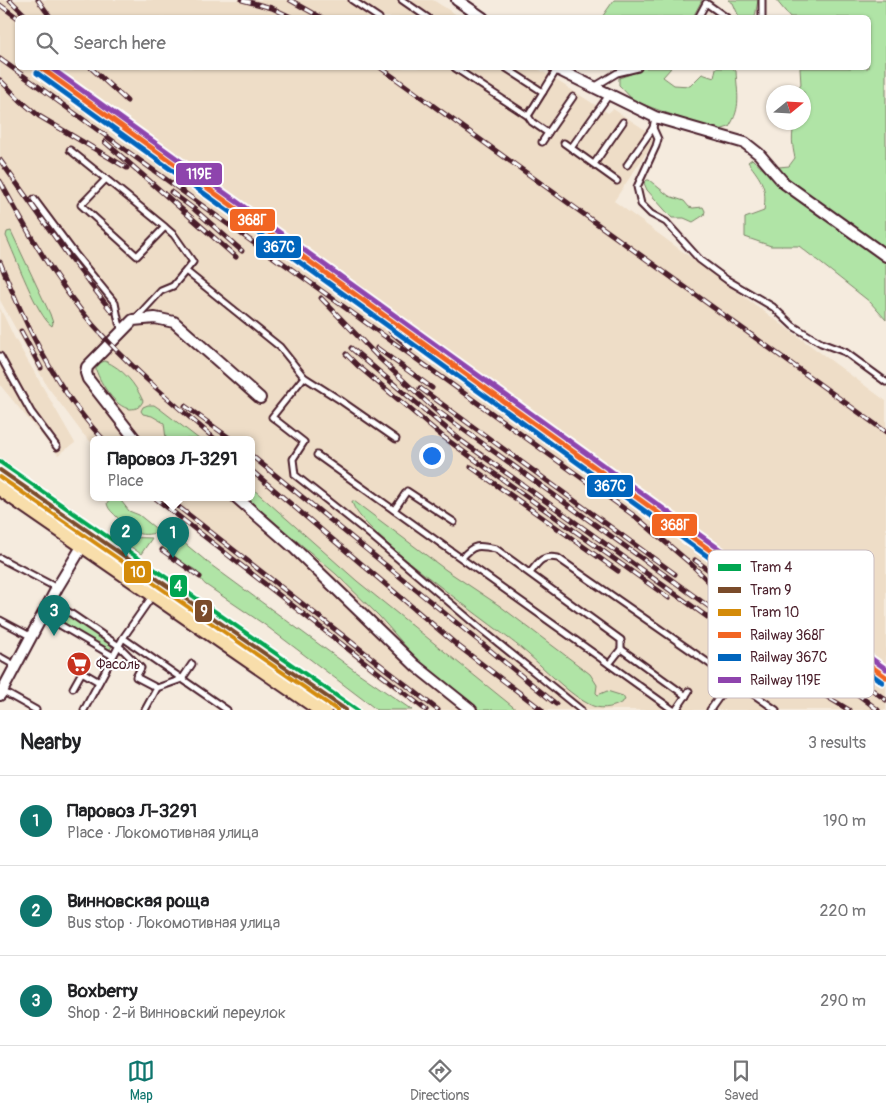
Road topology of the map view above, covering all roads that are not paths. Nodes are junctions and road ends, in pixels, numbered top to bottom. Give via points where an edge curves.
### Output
1 (352, 0) edge
2 (402, 0) edge
3 (458, 0) edge
4 (762, 0) edge
5 (374, 15) edge
6 (424, 15) edge
7 (479, 15) edge
8 (700, 15) edge
9 (724, 15) edge
10 (762, 15) edge
11 (458, 70) edge
12 (509, 70) edge
13 (555, 70) edge
14 (560, 70) edge
15 (628, 70) edge
16 (594, 88) junction
17 (543, 92) junction
18 (608, 95) junction
19 (573, 97) dead end
20 (528, 116) junction
21 (655, 117) junction
22 (623, 122) dead end
23 (653, 128) junction
24 (548, 133) junction
25 (542, 142) dead end
26 (564, 143) dead end
27 (571, 148) junction
28 (70, 150) dead end
29 (594, 164) junction
30 (627, 165) dead end
31 (106, 179) junction
32 (617, 180) dead end
33 (34, 199) dead end
34 (165, 227) junction
35 (886, 256) edge
36 (187, 272) junction
37 (134, 320) junction
38 (123, 330) junction
39 (0, 356) edge
40 (304, 377) junction
41 (886, 382) edge
42 (260, 398) dead end
43 (133, 436) edge
44 (396, 439) dead end
45 (57, 447) dead end
46 (317, 454) dead end
47 (0, 487) edge
48 (241, 501) edge
49 (394, 510) junction
50 (454, 522) dead end
51 (83, 545) junction
52 (0, 558) edge
53 (462, 558) junction
54 (530, 573) junction
55 (58, 588) junction
56 (154, 594) junction
57 (51, 600) junction
58 (43, 615) junction
59 (0, 620) edge
60 (32, 637) junction
61 (123, 638) junction
62 (119, 646) junction
63 (621, 649) junction
64 (113, 656) junction
65 (0, 657) edge
66 (708, 662) edge
67 (192, 664) dead end
68 (609, 664) junction
69 (17, 666) junction
70 (182, 679) junction
71 (99, 682) junction
72 (73, 688) dead end
73 (157, 688) junction
74 (1, 693) edge
75 (719, 698) edge
76 (759, 698) edge
77 (36, 710) edge
78 (84, 710) edge
79 (145, 710) edge
80 (227, 710) edge
81 (323, 710) edge
82 (471, 710) edge
83 (581, 710) edge
84 (674, 710) edge
85 (710, 710) edge
86 (776, 710) edge

1 - 5 lane
2 - 6 lane
3 - 7 street
4 - 10 lane
8 - 9 lane via 706,3
11 - 20 lane
12 - 17 lane
13 - 17 lane
14 - 16 street
15 - 16 lane via 617,72
16 - 18 street
17 - 20 lane
18 - 21 street
18 - 27 lane
19 - 24 lane
20 - 24 lane
21 - 23 lane
21 - 35 street via 745,143 784,183
22 - 29 lane
23 - 30 lane
23 - 41 lane via 658,139 637,187 641,204 650,214 666,222 700,260 727,280 773,307 793,326 821,343 845,352
24 - 25 lane
26 - 27 lane
27 - 29 lane
28 - 31 lane
29 - 32 lane
31 - 34 lane
31 - 34 lane via 81,205 137,256
33 - 38 lane via 115,303
34 - 36 lane via 193,262
36 - 37 lane via 173,286 161,292
36 - 40 lane via 280,347
37 - 38 street
37 - 42 street via 155,318 174,322
38 - 43 street via 87,367 86,373
39 - 45 lane via 30,412
40 - 44 lane
40 - 83 lane via 272,417 304,442 293,459 295,475
46 - 49 lane
47 - 51 main road
48 - 82 street via 416,666
49 - 50 lane via 407,491
49 - 53 lane
51 - 55 street
51 - 56 main road
52 - 55 lane
53 - 54 lane via 469,549 487,546
53 - 68 lane
54 - 63 lane via 622,640
54 - 66 lane via 540,560 548,556 558,558
55 - 57 street
56 - 61 lane
56 - 81 main road
57 - 58 street
57 - 62 lane
58 - 60 street
58 - 64 lane
59 - 60 lane
60 - 69 street
61 - 62 lane
61 - 70 lane
62 - 64 lane
62 - 73 lane via 141,668 136,677
63 - 68 lane
63 - 84 lane via 687,694
64 - 71 lane
65 - 69 lane
67 - 70 lane
68 - 84 lane
69 - 74 street
70 - 73 lane
70 - 80 lane
71 - 72 lane via 82,672
71 - 78 lane
73 - 79 lane
74 - 77 lane
75 - 85 lane
76 - 86 lane

